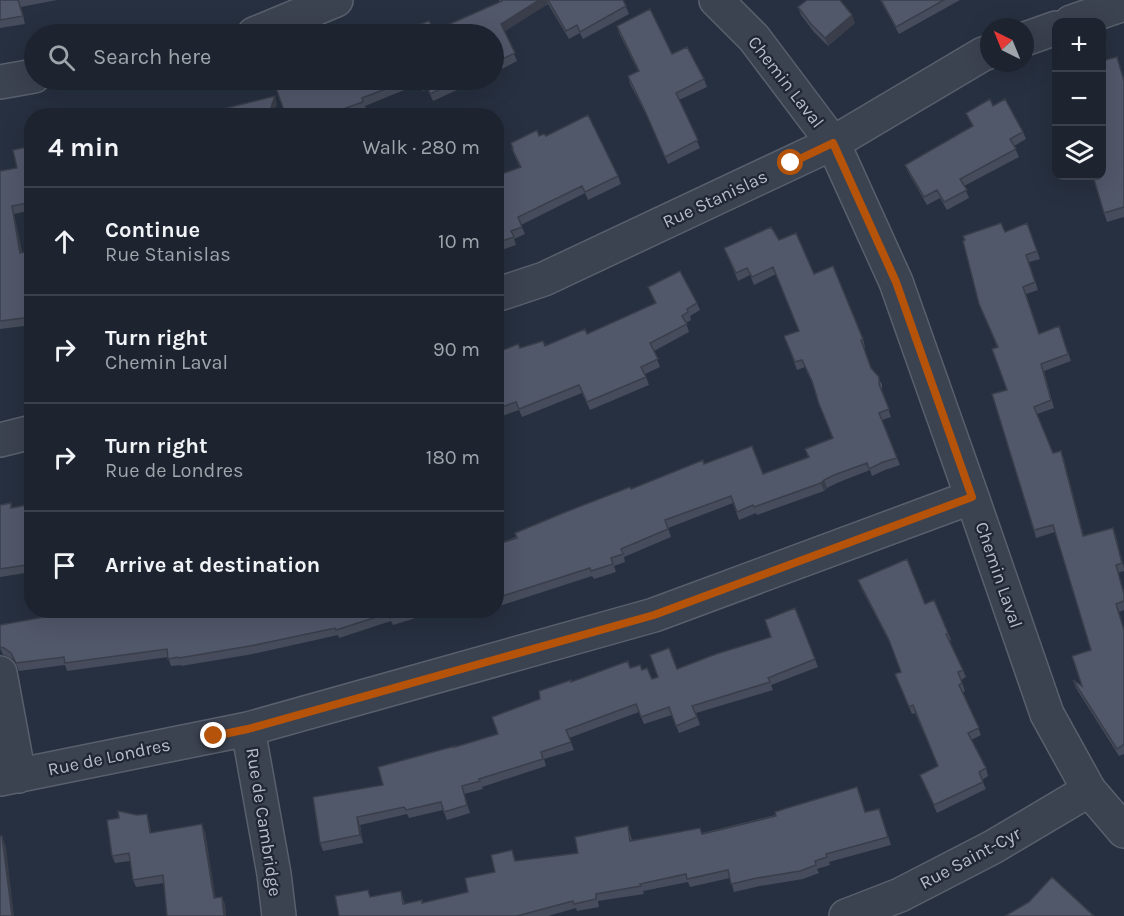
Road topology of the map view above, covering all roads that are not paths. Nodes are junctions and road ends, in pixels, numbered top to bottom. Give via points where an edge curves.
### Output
1 (336, 0) edge
2 (716, 0) edge
3 (1124, 4) edge
4 (1083, 18) edge
5 (278, 24) edge
6 (1052, 29) edge
7 (1034, 36) edge
8 (980, 56) edge
9 (24, 78) edge
10 (0, 82) edge
11 (833, 143) junction
12 (504, 292) edge
13 (24, 434) edge
14 (0, 440) edge
15 (972, 497) junction
16 (0, 673) edge
17 (248, 729) junction
18 (10, 778) edge
19 (1089, 790) junction
20 (1124, 831) edge
21 (279, 916) edge
22 (846, 916) edge

1 - 5 street
2 - 11 street, Chemin Laval via 754,38
3 - 4 street
6 - 7 street
8 - 11 street, Rue Stanislas
9 - 10 street
11 - 12 street, Rue Stanislas via 544,279
11 - 15 street, Chemin Laval via 896,282
13 - 14 street
15 - 17 street, Rue de Londres via 654,615
15 - 19 street, Chemin Laval via 1047,714
16 - 18 street
17 - 18 street, Rue de Londres
17 - 21 street, Rue de Cambridge
19 - 20 street, Chemin Laval
19 - 22 street, Rue Saint-Cyr via 993,847 900,895

